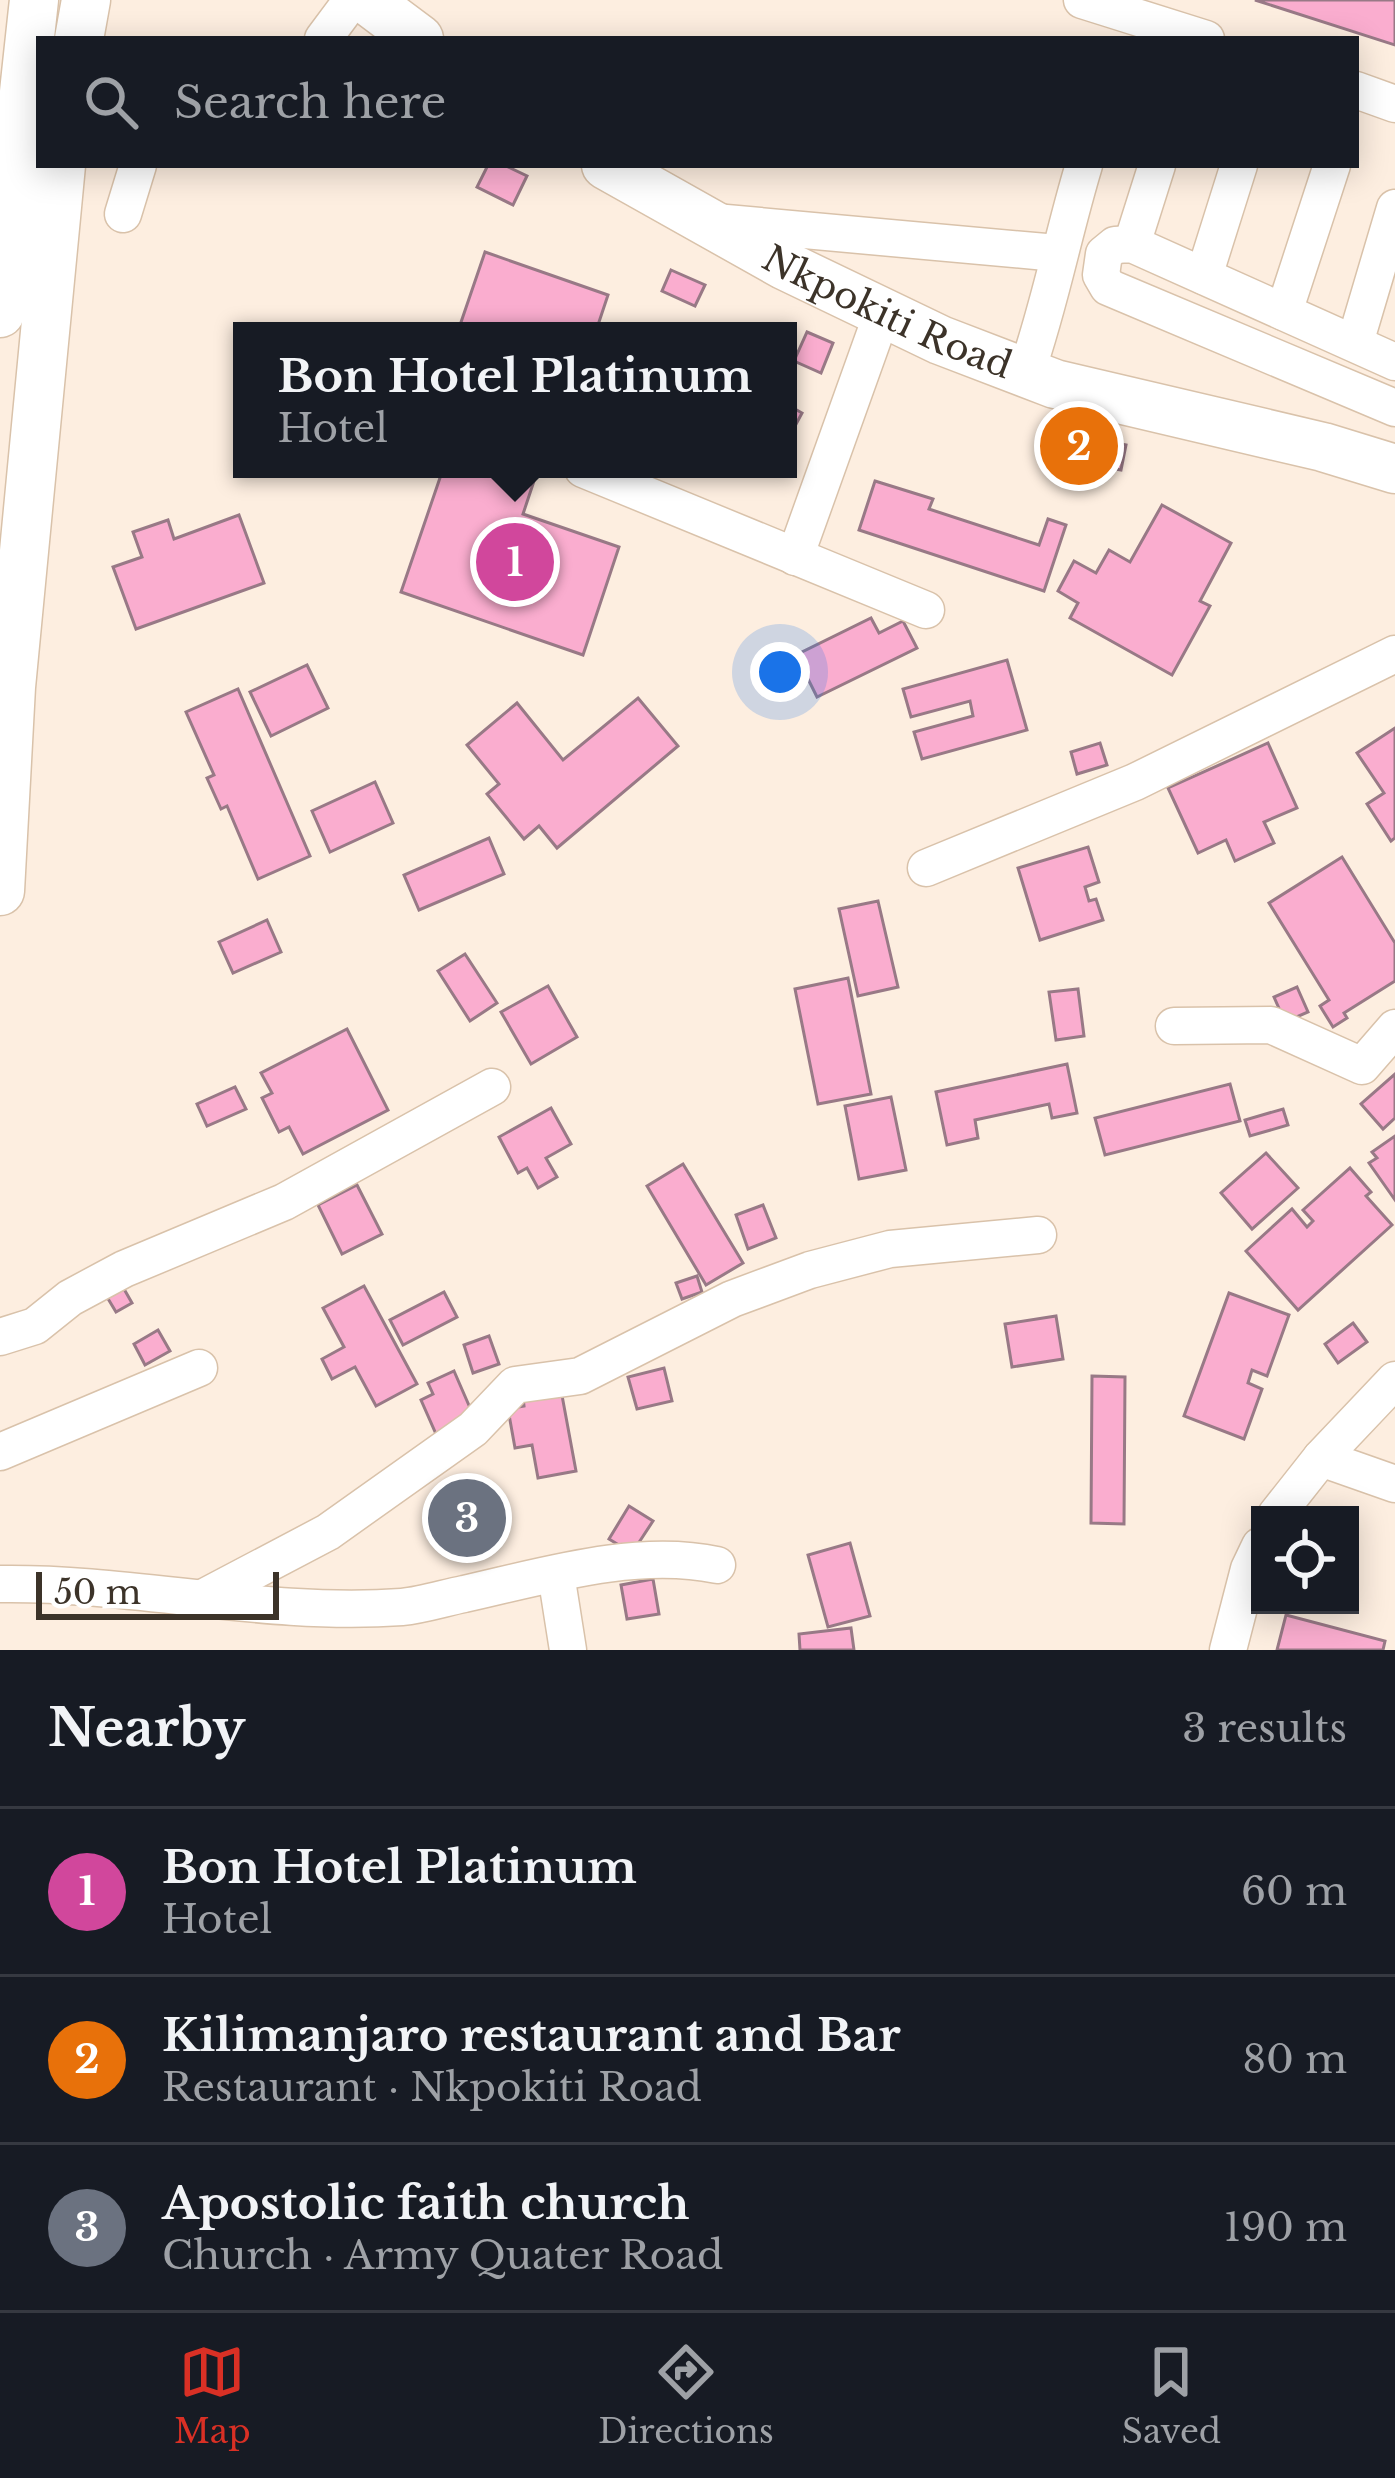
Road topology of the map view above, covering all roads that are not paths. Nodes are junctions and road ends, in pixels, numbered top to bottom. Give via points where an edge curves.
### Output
1 (34, 0) edge
2 (86, 0) edge
3 (352, 0) edge
4 (367, 0) edge
5 (1082, 0) edge
6 (1126, 28) edge
7 (80, 36) edge
8 (325, 36) edge
9 (415, 36) edge
10 (1186, 36) edge
11 (1359, 92) edge
12 (1395, 104) edge
13 (61, 168) edge
14 (137, 168) edge
15 (611, 168) edge
16 (1083, 168) edge
17 (1156, 168) edge
18 (1238, 168) edge
19 (1331, 168) edge
20 (1395, 208) edge
21 (123, 214) dead end
22 (705, 221) junction
23 (1132, 244) junction
24 (1057, 253) junction
25 (1204, 277) junction
26 (1284, 312) junction
27 (0, 314) edge
28 (882, 314) junction
29 (1354, 344) junction
30 (1395, 362) edge
31 (1026, 373) junction
32 (1395, 408) edge
33 (1395, 469) edge
34 (605, 478) edge
35 (795, 557) junction
36 (926, 610) dead end
37 (1395, 654) edge
38 (926, 868) dead end
39 (0, 891) edge
40 (1174, 1026) dead end
41 (1395, 1028) edge
42 (492, 1087) dead end
43 (1038, 1235) dead end
44 (0, 1337) edge
45 (199, 1368) dead end
46 (1395, 1380) edge
47 (0, 1452) edge
48 (1321, 1459) junction
49 (1395, 1484) edge
50 (1283, 1506) edge
51 (717, 1564) dead end
52 (1251, 1565) edge
53 (556, 1574) junction
54 (0, 1583) edge
55 (199, 1600) junction
56 (568, 1650) edge
57 (1228, 1650) edge

1 - 27 main road
2 - 7 main road
3 - 8 street
4 - 9 main road
5 - 6 street
6 - 10 street
11 - 12 street
13 - 39 main road via 11,687
14 - 21 street
15 - 22 main road, Nkpokiti Road
16 - 24 street
17 - 23 street
18 - 25 street
19 - 26 street
20 - 29 street
22 - 24 street
22 - 28 main road, Nkpokiti Road
23 - 25 street
23 - 32 street via 1104,254 1100,275 1108,287
24 - 31 street
25 - 26 street
26 - 29 street
28 - 31 main road, Nkpokiti Road
28 - 35 street
29 - 30 street
31 - 33 main road, Nkpokiti Road
34 - 35 street
35 - 36 street
37 - 38 street via 1135,782
40 - 41 street via 1271,1025 1361,1066
42 - 44 street via 284,1202 124,1269 35,1326
43 - 55 street via 890,1249 810,1270 731,1299 580,1376 514,1385 473,1429 328,1532
45 - 47 street
46 - 48 street
48 - 49 street
48 - 50 street
51 - 53 street via 678,1557
52 - 57 street
53 - 55 street via 406,1607
53 - 56 street
54 - 55 street

